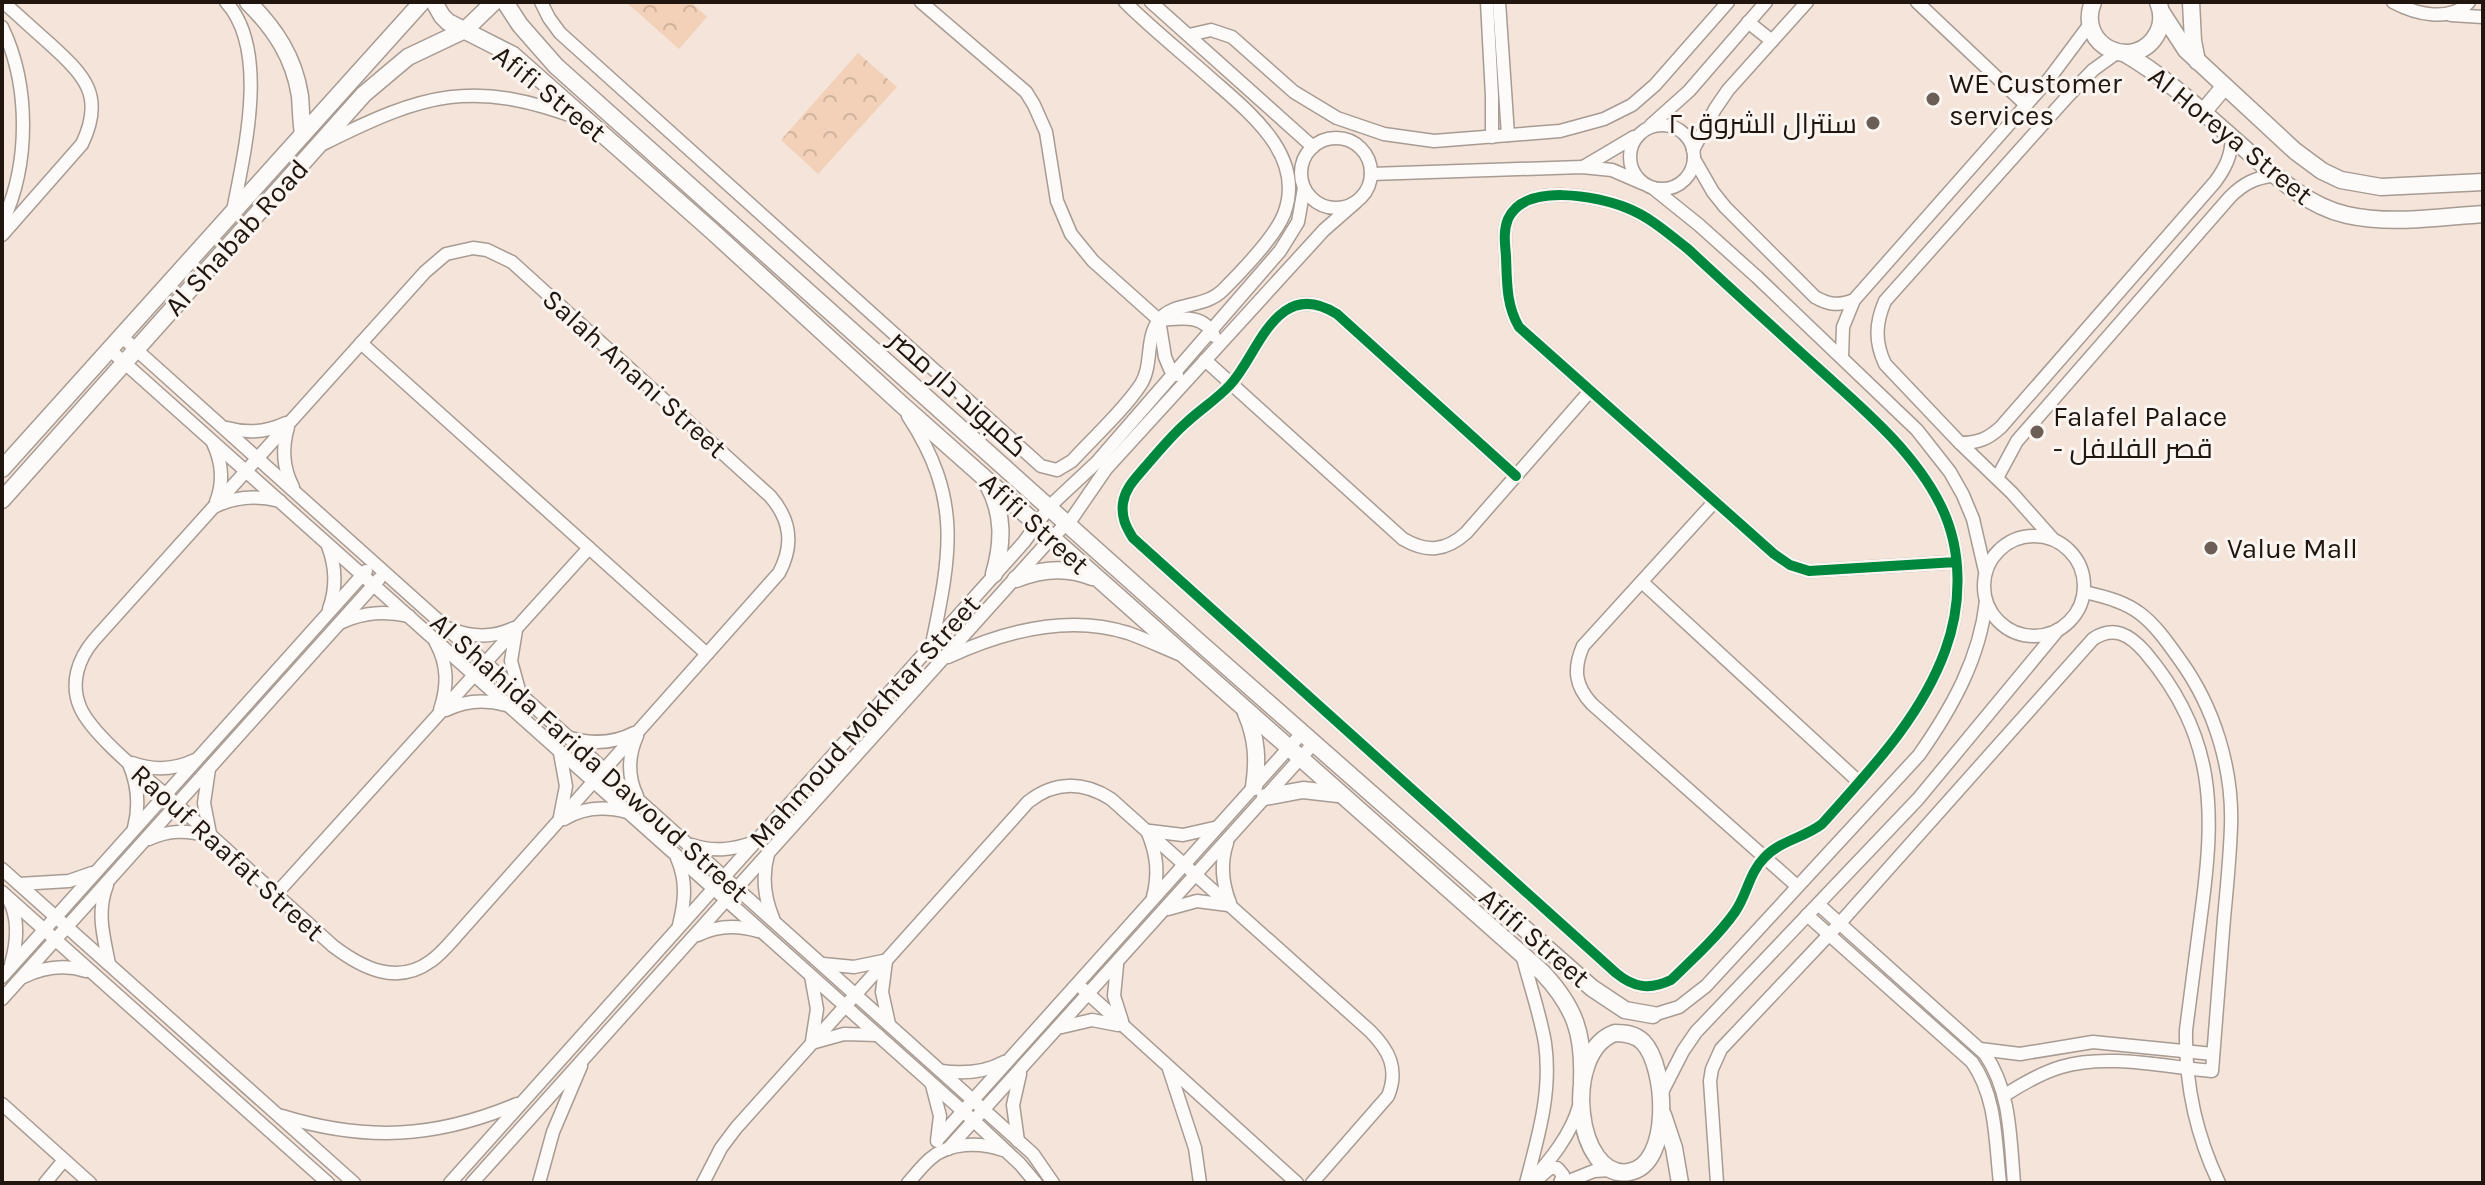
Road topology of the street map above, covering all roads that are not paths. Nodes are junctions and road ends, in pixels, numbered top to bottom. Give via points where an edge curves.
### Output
1 (3, 2) edge
2 (226, 2) edge
3 (248, 2) edge
4 (422, 2) edge
5 (434, 2) edge
6 (494, 2) edge
7 (505, 2) edge
8 (541, 2) edge
9 (921, 2) edge
10 (1125, 2) edge
11 (1151, 2) edge
12 (1487, 2) edge
13 (1499, 2) edge
14 (1728, 2) edge
15 (1766, 2) edge
16 (1807, 2) edge
17 (1917, 2) edge
18 (2078, 2) edge
19 (2191, 2) edge
20 (2393, 2) edge
21 (2469, 2) edge
22 (2161, 6) edge
23 (2091, 14) edge
24 (2439, 14) junction
25 (2483, 17) edge
26 (1748, 22) junction
27 (2, 27) edge
28 (465, 30) junction
29 (528, 34) junction
30 (1189, 35) junction
31 (1772, 41) junction
32 (2121, 53) junction
33 (513, 55) junction
34 (2197, 61) junction
35 (2062, 64) junction
36 (2081, 81) junction
37 (2224, 87) junction
38 (2026, 105) junction
39 (2203, 112) junction
40 (588, 122) junction
41 (1644, 130) junction
42 (303, 134) junction
43 (1508, 135) junction
44 (1492, 137) junction
45 (2232, 138) junction
46 (316, 147) junction
47 (1313, 147) junction
48 (1694, 154) junction
49 (1582, 167) junction
50 (1371, 174) junction
51 (2275, 175) junction
52 (2483, 182) edge
53 (1647, 186) junction
54 (1304, 188) junction
55 (1356, 202) junction
56 (232, 212) junction
57 (2483, 214) edge
58 (2, 223) edge
59 (2, 235) edge
60 (767, 254) junction
61 (1774, 256) junction
62 (754, 269) junction
63 (1757, 277) junction
64 (1854, 300) junction
65 (1159, 320) junction
66 (1211, 330) junction
67 (115, 342) junction
68 (361, 343) junction
69 (1217, 347) junction
70 (130, 356) junction
71 (1842, 357) junction
72 (1205, 360) junction
73 (1173, 373) junction
74 (1188, 379) junction
75 (1231, 384) junction
76 (1590, 391) junction
77 (900, 403) junction
78 (289, 421) junction
79 (224, 428) junction
80 (211, 440) junction
81 (1960, 443) junction
82 (257, 458) junction
83 (2, 469) edge
84 (246, 471) junction
85 (984, 476) junction
86 (1516, 476) junction
87 (1997, 478) junction
88 (296, 493) junction
89 (2, 500) edge
90 (1715, 501) junction
91 (281, 502) junction
92 (1050, 506) junction
93 (213, 508) junction
94 (1068, 523) junction
95 (1038, 524) junction
96 (1052, 537) junction
97 (2052, 538) junction
98 (327, 543) junction
99 (589, 548) junction
100 (374, 562) junction
101 (1956, 562) junction
102 (1985, 571) junction
103 (385, 572) junction
104 (994, 574) junction
105 (363, 575) junction
106 (1016, 579) junction
107 (1101, 582) junction
108 (1642, 582) junction
109 (374, 585) junction
110 (2084, 592) junction
111 (1986, 601) junction
112 (326, 616) junction
113 (409, 616) junction
114 (339, 624) junction
115 (445, 626) junction
116 (517, 627) junction
117 (2058, 630) junction
118 (434, 638) junction
119 (931, 645) junction
120 (707, 654) junction
121 (1186, 657) junction
122 (941, 660) junction
123 (485, 662) junction
124 (474, 674) junction
125 (521, 694) junction
126 (510, 706) junction
127 (1244, 708) junction
128 (440, 713) junction
129 (640, 730) junction
130 (569, 738) junction
131 (1309, 738) junction
132 (559, 750) junction
133 (1294, 754) junction
134 (198, 759) junction
135 (128, 761) junction
136 (209, 768) junction
137 (605, 770) junction
138 (594, 782) junction
139 (1859, 782) junction
140 (1259, 792) junction
141 (165, 795) junction
142 (1342, 795) junction
143 (1881, 798) junction
144 (640, 801) junction
145 (176, 804) junction
146 (629, 813) junction
147 (1903, 815) junction
148 (558, 823) junction
149 (1218, 827) junction
150 (1147, 831) junction
151 (132, 832) junction
152 (211, 837) junction
153 (1229, 838) junction
154 (143, 841) junction
155 (755, 842) junction
156 (688, 844) junction
157 (769, 853) junction
158 (676, 855) junction
159 (1764, 857) junction
160 (1185, 865) junction
161 (2, 869) edge
162 (98, 870) junction
163 (1196, 875) junction
164 (724, 876) junction
165 (110, 879) junction
166 (19, 884) junction
167 (1797, 886) junction
168 (714, 888) junction
169 (737, 888) junction
170 (276, 894) junction
171 (5, 895) edge
172 (726, 900) junction
173 (1152, 900) junction
174 (1818, 904) junction
175 (1231, 906) junction
176 (1164, 910) junction
177 (1807, 915) junction
178 (56, 917) junction
179 (774, 921) junction
180 (1840, 923) junction
181 (67, 926) junction
182 (678, 928) junction
183 (44, 930) junction
184 (764, 933) junction
185 (1829, 935) junction
186 (692, 938) junction
187 (55, 939) junction
188 (1522, 954) junction
189 (886, 960) junction
190 (1117, 962) junction
191 (109, 964) junction
192 (822, 964) junction
193 (6, 973) edge
194 (811, 975) junction
195 (20, 978) junction
196 (98, 978) junction
197 (1077, 985) junction
198 (855, 994) junction
199 (1088, 995) junction
200 (2, 999) edge
201 (1617, 1005) junction
202 (845, 1006) junction
203 (1653, 1015) junction
204 (889, 1024) junction
205 (1059, 1028) junction
206 (1125, 1028) junction
207 (1625, 1033) junction
208 (878, 1035) junction
209 (811, 1044) junction
210 (1980, 1049) junction
211 (2185, 1051) junction
212 (2031, 1054) junction
213 (2213, 1054) junction
214 (585, 1057) junction
215 (1011, 1059) junction
216 (1168, 1066) junction
217 (2186, 1068) junction
218 (1021, 1069) junction
219 (940, 1071) junction
220 (2037, 1076) junction
221 (1582, 1081) junction
222 (931, 1082) junction
223 (2005, 1095) junction
224 (1581, 1099) junction
225 (973, 1100) junction
226 (520, 1103) junction
227 (1661, 1103) junction
228 (2, 1104) edge
229 (984, 1110) junction
230 (963, 1111) junction
231 (279, 1114) junction
232 (974, 1121) junction
233 (938, 1139) junction
234 (1018, 1141) junction
235 (948, 1149) junction
236 (1008, 1152) junction
237 (930, 1159) junction
238 (64, 1160) junction
239 (1611, 1170) junction
240 (45, 1183) edge
241 (90, 1183) edge
242 (328, 1183) edge
243 (354, 1183) edge
244 (450, 1183) edge
245 (472, 1183) edge
246 (539, 1183) edge
247 (703, 1183) edge
248 (908, 1183) edge
249 (1036, 1183) edge
250 (1053, 1183) edge
251 (1200, 1183) edge
252 (1297, 1183) edge
253 (1312, 1183) edge
254 (1530, 1183) edge
255 (1562, 1183) edge
256 (1628, 1183) edge
257 (1680, 1183) edge
258 (1717, 1183) edge
259 (2000, 1183) edge
260 (2014, 1183) edge
261 (2219, 1183) edge

1 - 59 street via 80,72 93,108 82,144
2 - 56 street via 243,26 250,84 248,130
3 - 42 street via 271,26 291,61
4 - 42 street, Al Shabab Road
5 - 28 street, Afifi Street via 448,22
6 - 28 street, Al Shabab Road
7 - 29 street, Afifi Street
8 - 65 street, كمبوند دار مصر via 560,33 1041,466 1065,467 1133,394 1146,372
9 - 65 street via 1026,92 1046,132 1057,201 1071,234
10 - 65 street via 1265,129 1279,151 1289,188 1279,224 1223,290
11 - 30 street
12 - 44 street
13 - 43 street
14 - 43 street via 1632,105 1575,129
15 - 26 street
16 - 31 street
17 - 38 street
18 - 23 street
19 - 34 street
20 - 24 street
21 - 24 street via 2455,13
22 - 32 street via 2156,36 2137,51
22 - 34 street, Al Horeya Street via 2176,37
23 - 32 street, Al Horeya Street via 2100,42
23 - 35 street
24 - 25 street
26 - 31 street
26 - 41 street via 1689,91
27 - 58 street via 22,106 17,180
28 - 33 street, Afifi Street
28 - 46 street, Al Shabab Road via 393,68
29 - 33 street via 512,38
29 - 60 street, Afifi Street via 575,83
30 - 44 street via 1211,30 1232,37 1294,92 1360,128 1434,141
30 - 47 street
31 - 48 street via 1728,90
32 - 36 street
32 - 39 street, Al Horeya Street via 2159,75
33 - 40 street, Afifi Street
34 - 37 street, Al Horeya Street
35 - 36 street
35 - 38 street
36 - 81 street via 1885,301 1878,316 1885,364
37 - 39 street
37 - 52 street, Al Horeya Street via 2308,162 2341,180 2381,187
38 - 64 street
39 - 45 street, Al Horeya Street
40 - 46 street via 514,98 454,96 396,109
40 - 62 street, Afifi Street
41 - 48 street via 1671,126 1689,139
41 - 49 street
41 - 53 street via 1629,153 1634,175
42 - 56 street, Al Shabab Road
43 - 44 street
45 - 51 street, Al Horeya Street
45 - 81 street via 2232,153 2215,182 2001,427 1990,438
46 - 70 street, Al Shabab Road
47 - 50 street via 1331,139 1351,142 1366,155
47 - 54 street via 1302,166
48 - 53 street via 1685,180 1664,189
48 - 61 street via 1713,192
49 - 50 street
49 - 53 street via 1612,170
50 - 55 street
51 - 57 street, Al Horeya Street via 2302,196 2344,215 2391,219
51 - 87 street via 2258,177 2230,197 2017,441
53 - 63 street
54 - 55 street via 1321,205 1333,208
54 - 66 street, Mahmoud Mokhtar Street via 1291,237
55 - 69 street, Mahmoud Mokhtar Street
56 - 67 street, Al Shabab Road
60 - 62 street
60 - 92 street, Afifi Street
61 - 63 street
61 - 64 street via 1824,302
62 - 77 street, Afifi Street
63 - 71 street
64 - 71 street via 1843,327
65 - 66 street via 1197,319
65 - 73 street
66 - 69 street
66 - 73 street, Mahmoud Mokhtar Street
67 - 70 street, Al Shahida Farida Dawoud Street
67 - 83 street, Al Shabab Road
68 - 78 street, Salah Anani Street
68 - 99 street
68 - 120 street, Salah Anani Street via 446,254 487,250 524,273 770,496 786,519 789,547 779,573
69 - 72 street, Mahmoud Mokhtar Street
70 - 79 street, Al Shahida Farida Dawoud Street
70 - 80 street, Al Shahida Farida Dawoud Street
70 - 89 street, Al Shabab Road
71 - 102 street via 1917,430 1950,472 1973,519
72 - 74 street, Mahmoud Mokhtar Street
72 - 75 street
73 - 74 street
73 - 92 street, Mahmoud Mokhtar Street via 1097,462
74 - 94 street, Mahmoud Mokhtar Street via 1106,469
75 - 86 street via 1415,547 1429,550 1455,542
75 - 86 street via 1286,310 1312,303 1325,307
75 - 159 street via 1181,427 1128,488 1123,514 1133,538 1616,973 1636,986 1671,980 1732,916
76 - 86 street
76 - 90 street
76 - 101 street via 1519,327 1508,300 1508,220 1525,201 1538,197 1590,197 1628,208 1688,249 1901,449 1941,505
77 - 85 street, Afifi Street
77 - 119 street via 932,459 947,515 947,573
78 - 79 street via 264,431
78 - 82 street, Salah Anani Street
78 - 88 street via 284,451
79 - 82 street, Al Shahida Farida Dawoud Street
80 - 84 street, Al Shahida Farida Dawoud Street
80 - 93 street via 221,466
81 - 87 street
82 - 84 street, Salah Anani Street
82 - 88 street, Al Shahida Farida Dawoud Street
84 - 91 street, Al Shahida Farida Dawoud Street
84 - 93 street, Raouf Raafat Street
85 - 95 street, Afifi Street
85 - 104 street via 1002,534
87 - 97 street
88 - 100 street, Al Shahida Farida Dawoud Street
90 - 101 street via 1790,565 1809,571
90 - 108 street
91 - 93 street via 239,498
91 - 98 street, Al Shahida Farida Dawoud Street
92 - 94 street, Afifi Street
92 - 95 street, Mahmoud Mokhtar Street
93 - 135 street, Raouf Raafat Street via 79,663 76,691 85,718
94 - 96 street, Mahmoud Mokhtar Street
94 - 131 street, Afifi Street
95 - 96 street, Afifi Street
95 - 104 street, Mahmoud Mokhtar Street
96 - 106 street, Mahmoud Mokhtar Street
96 - 107 street, Afifi Street
97 - 102 street via 2015,539 2000,548
97 - 110 street via 2080,564
98 - 105 street, Al Shahida Farida Dawoud Street
98 - 112 street via 336,579
99 - 116 street
99 - 120 street
100 - 103 street, Al Shahida Farida Dawoud Street
100 - 105 street
101 - 139 street via 1955,620 1944,654 1904,727
102 - 111 street
103 - 109 street
103 - 115 street, Al Shahida Farida Dawoud Street
104 - 119 street, Mahmoud Mokhtar Street
105 - 109 street, Al Shahida Farida Dawoud Street
105 - 112 street
106 - 107 street via 1059,570
106 - 122 street, Mahmoud Mokhtar Street
107 - 121 street, Afifi Street
108 - 139 street
108 - 159 street via 1583,646 1576,670 1583,695
109 - 113 street, Al Shahida Farida Dawoud Street
109 - 114 street
110 - 117 street via 2073,618
110 - 213 street via 2115,598 2142,614 2193,678 2214,724 2227,773 2232,823
111 - 117 street via 1995,618 2019,634 2039,636
111 - 143 street via 1976,651 1952,705 1919,755
112 - 134 street
113 - 114 street via 373,613
113 - 118 street, Al Shahida Farida Dawoud Street
114 - 136 street
115 - 116 street via 473,636
115 - 123 street, Al Shahida Farida Dawoud Street
116 - 123 street
116 - 125 street via 511,661
117 - 147 street
118 - 124 street, Al Shahida Farida Dawoud Street
118 - 128 street via 446,668
119 - 155 street, Mahmoud Mokhtar Street
120 - 129 street, Salah Anani Street
121 - 122 street via 1127,632 1066,625 1006,635
121 - 127 street, Afifi Street
122 - 157 street, Mahmoud Mokhtar Street
123 - 124 street
123 - 125 street, Al Shahida Farida Dawoud Street
124 - 126 street, Al Shahida Farida Dawoud Street
124 - 128 street
125 - 130 street, Al Shahida Farida Dawoud Street
126 - 128 street via 474,701
126 - 132 street, Al Shahida Farida Dawoud Street
127 - 133 street, Afifi Street
127 - 140 street via 1255,739
128 - 170 street
129 - 130 street via 613,741
129 - 137 street, Salah Anani Street
129 - 144 street via 630,773
130 - 137 street, Al Shahida Farida Dawoud Street
131 - 133 street
131 - 201 street, Afifi Street
132 - 138 street, Al Shahida Farida Dawoud Street
132 - 148 street via 566,786
133 - 140 street
133 - 142 street, Afifi Street
134 - 135 street via 170,768
134 - 141 street
135 - 141 street, Raouf Raafat Street
135 - 151 street via 138,803
136 - 145 street
136 - 152 street via 204,803
137 - 138 street, Raouf Raafat Street
137 - 144 street, Al Shahida Farida Dawoud Street
138 - 146 street, Al Shahida Farida Dawoud Street
138 - 148 street, Raouf Raafat Street
139 - 159 street via 1822,824
140 - 142 street
140 - 149 street
140 - 153 street
141 - 145 street, Raouf Raafat Street
141 - 151 street
142 - 188 street, Afifi Street
143 - 147 street
143 - 167 street
144 - 156 street, Al Shahida Farida Dawoud Street
145 - 152 street, Raouf Raafat Street
145 - 154 street
146 - 148 street via 585,810
146 - 158 street, Al Shahida Farida Dawoud Street
147 - 174 street
148 - 170 street, Raouf Raafat Street via 434,960 406,973 360,965
149 - 150 street via 1183,835
149 - 160 street
150 - 160 street
150 - 173 street via 1157,865
150 - 189 street via 1111,799 1088,787 1062,785 1038,794
151 - 162 street
152 - 154 street via 177,831
152 - 170 street, Raouf Raafat Street
153 - 163 street
153 - 175 street via 1222,872
154 - 165 street
155 - 156 street via 714,850
155 - 164 street, Mahmoud Mokhtar Street
156 - 164 street, Al Shahida Farida Dawoud Street
157 - 169 street, Mahmoud Mokhtar Street
157 - 179 street via 765,894
158 - 168 street, Al Shahida Farida Dawoud Street
158 - 182 street via 685,883
159 - 167 street
160 - 163 street
160 - 173 street
161 - 166 street
162 - 166 street via 69,881
162 - 178 street
163 - 175 street
163 - 176 street
164 - 168 street, Mahmoud Mokhtar Street
164 - 169 street, Al Shahida Farida Dawoud Street
165 - 181 street
165 - 191 street via 101,906
166 - 178 street
167 - 203 street via 1706,986 1679,1007
168 - 172 street, Al Shahida Farida Dawoud Street
168 - 182 street, Mahmoud Mokhtar Street
169 - 172 street, Mahmoud Mokhtar Street
169 - 179 street, Al Shahida Farida Dawoud Street
171 - 183 street
171 - 193 street via 16,924
172 - 184 street, Al Shahida Farida Dawoud Street
172 - 186 street, Mahmoud Mokhtar Street
173 - 197 street
174 - 177 street
174 - 180 street
175 - 176 street via 1197,901
175 - 253 street via 1370,1031 1391,1060 1388,1096
176 - 190 street
177 - 185 street
177 - 227 street via 1696,1032
178 - 181 street
178 - 183 street
179 - 192 street, Al Shahida Farida Dawoud Street
180 - 185 street
180 - 210 street
180 - 211 street via 2093,639 2125,634 2156,665 2181,704 2206,778 2209,848
181 - 187 street
181 - 191 street
182 - 226 street, Mahmoud Mokhtar Street
183 - 187 street
183 - 193 street
184 - 186 street via 727,927
184 - 194 street, Al Shahida Farida Dawoud Street
185 - 258 street via 1716,1059 1710,1081
185 - 259 street via 1979,1071 1991,1099
186 - 214 street, Mahmoud Mokhtar Street
187 - 195 street
187 - 196 street
188 - 221 street, Afifi Street via 1559,990 1571,1010 1580,1032
188 - 254 street via 1540,1019 1547,1074
189 - 192 street via 854,967
189 - 198 street
189 - 204 street via 882,992
190 - 199 street
190 - 206 street via 1114,996
191 - 231 street
192 - 198 street, Al Shahida Farida Dawoud Street
194 - 202 street, Al Shahida Farida Dawoud Street
194 - 209 street via 817,1009
195 - 196 street via 51,967 84,970
195 - 200 street
196 - 242 street
197 - 199 street
197 - 215 street
198 - 202 street
198 - 204 street, Al Shahida Farida Dawoud Street
199 - 205 street
199 - 206 street
201 - 203 street, Afifi Street
201 - 207 street
202 - 208 street, Al Shahida Farida Dawoud Street
202 - 209 street
203 - 207 street
204 - 219 street, Al Shahida Farida Dawoud Street
205 - 206 street via 1092,1020
205 - 218 street
206 - 216 street
207 - 221 street via 1597,1042
207 - 227 street via 1649,1051
208 - 209 street via 844,1034
208 - 222 street, Al Shahida Farida Dawoud Street
209 - 247 street via 721,1148
210 - 212 street
210 - 223 street
211 - 212 street via 2093,1042
211 - 213 street
211 - 217 street
212 - 220 street via 2029,1066
213 - 217 street via 2212,1071
214 - 245 street, Mahmoud Mokhtar Street
214 - 246 street via 553,1132
215 - 219 street via 970,1073
215 - 225 street
216 - 251 street via 1195,1148
216 - 252 street
217 - 220 street via 2097,1061
217 - 261 street via 2201,1138
218 - 229 street
218 - 234 street via 1013,1105
219 - 225 street, Al Shahida Farida Dawoud Street
220 - 223 street
221 - 224 street
222 - 230 street, Al Shahida Farida Dawoud Street
222 - 233 street via 940,1116
223 - 260 street
224 - 239 street via 1592,1148
224 - 254 street via 1557,1150
225 - 229 street, Al Shahida Farida Dawoud Street
225 - 230 street
226 - 231 street via 465,1123 383,1134 312,1125
226 - 244 street, Mahmoud Mokhtar Street
227 - 239 street via 1652,1156 1630,1172
227 - 257 street
228 - 238 street
229 - 232 street
229 - 234 street, Al Shahida Farida Dawoud Street
230 - 232 street, Al Shahida Farida Dawoud Street
230 - 233 street
231 - 243 street
232 - 235 street
232 - 236 street, Al Shahida Farida Dawoud Street
233 - 237 street
234 - 250 street, Al Shahida Farida Dawoud Street
235 - 236 street via 984,1145
235 - 237 street
236 - 249 street, Al Shahida Farida Dawoud Street
237 - 248 street
238 - 240 street
238 - 241 street
239 - 255 street
239 - 256 street
254 - 255 street via 1553,1168 1562,1172

